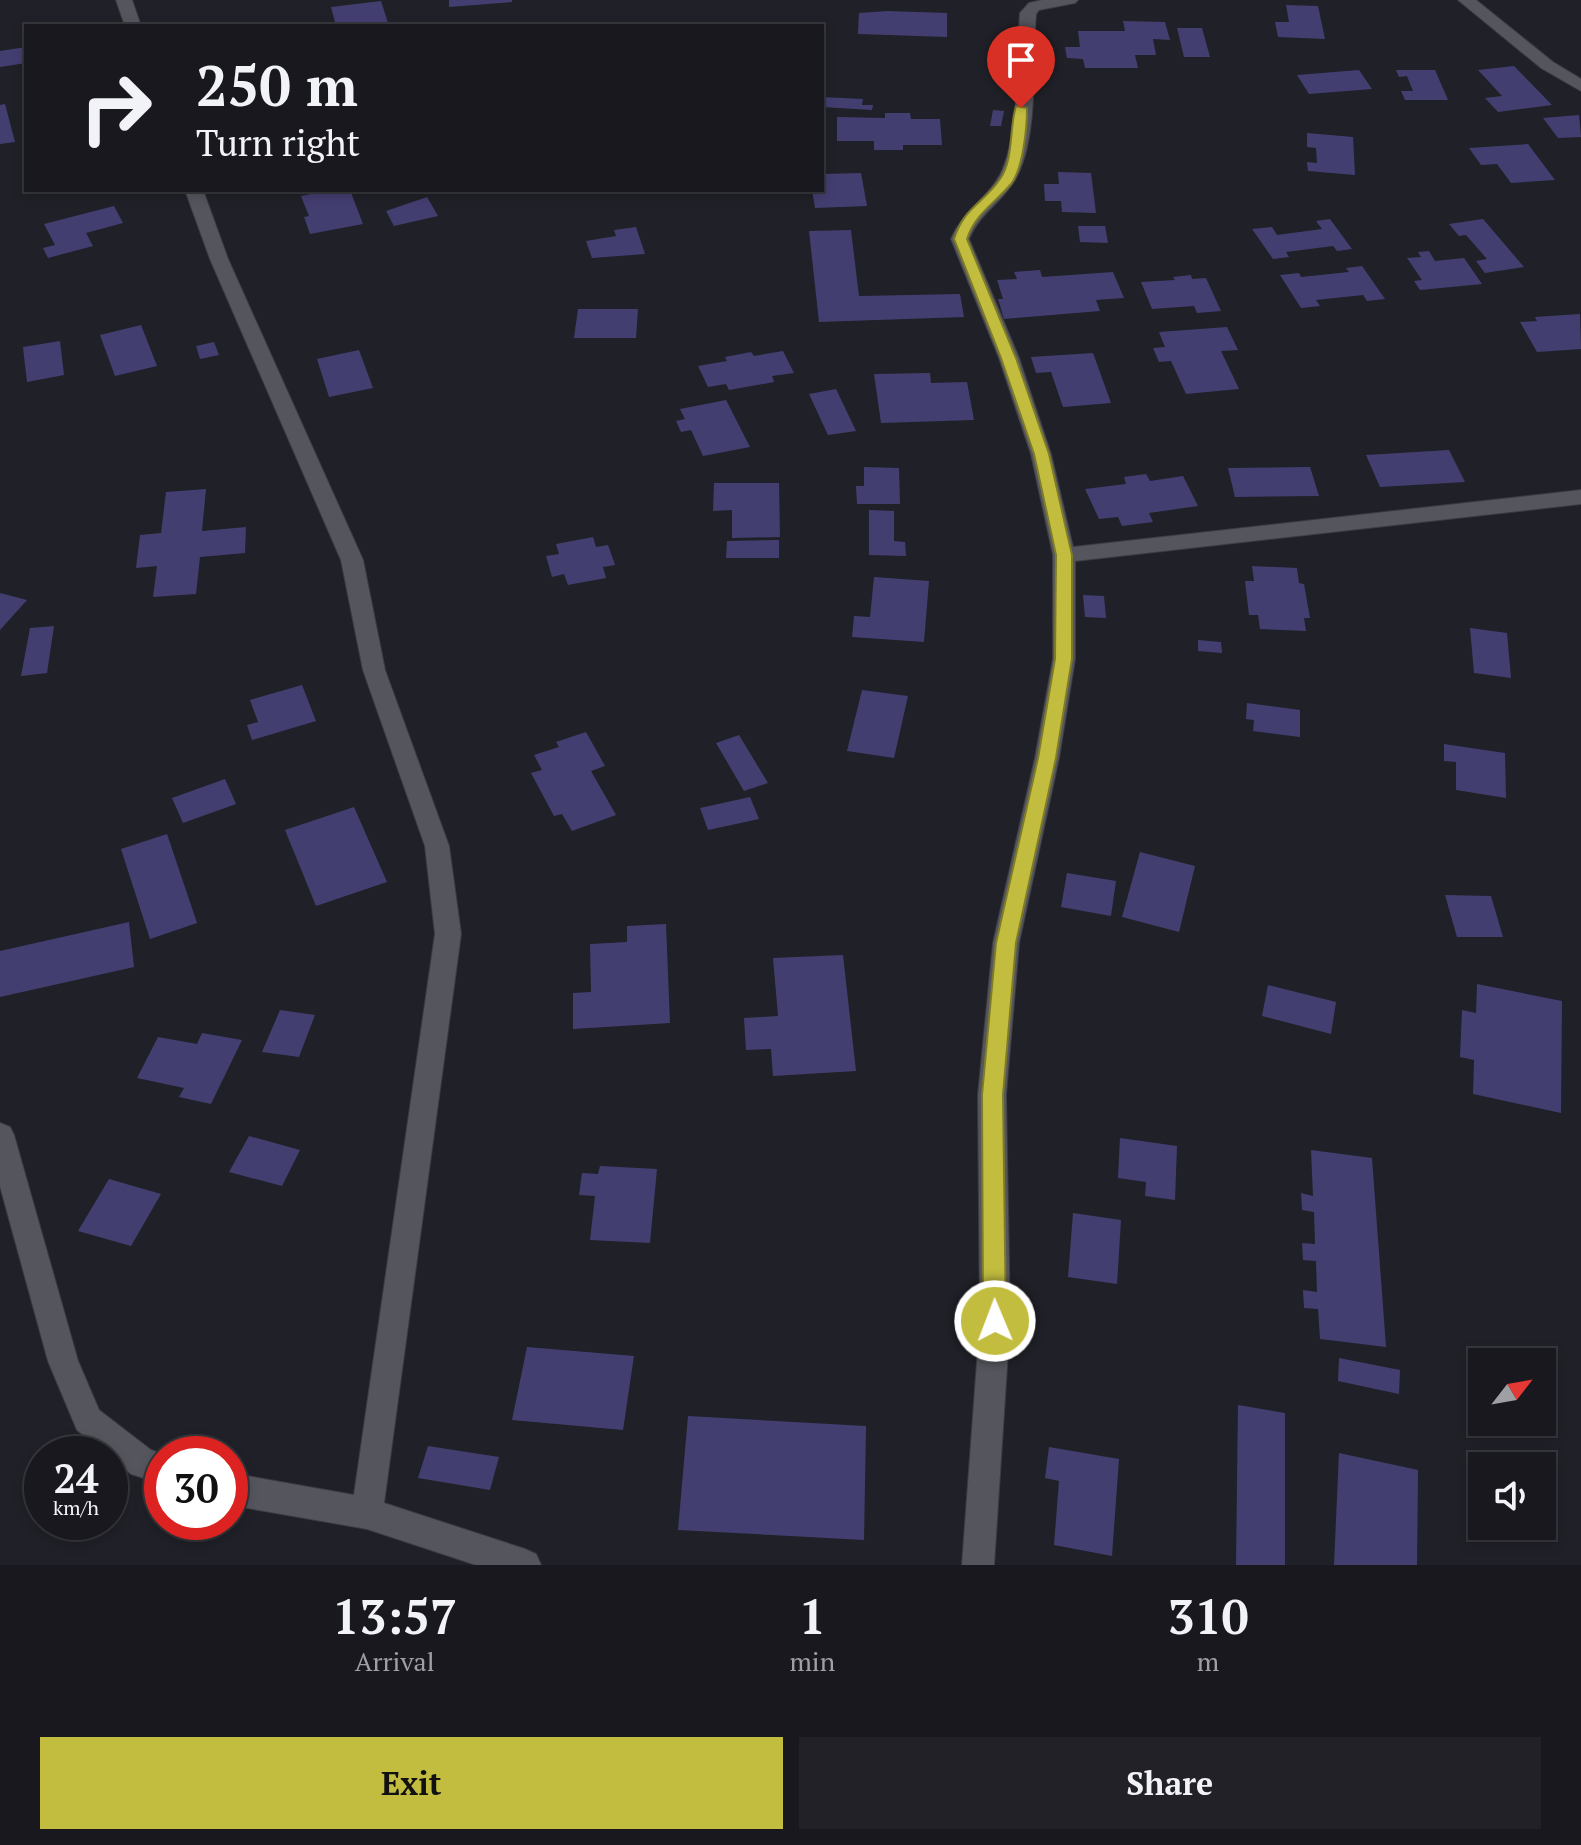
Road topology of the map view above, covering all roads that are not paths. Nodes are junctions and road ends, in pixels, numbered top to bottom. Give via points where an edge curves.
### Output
1 (124, 0) edge
2 (1070, 0) edge
3 (1466, 0) edge
4 (132, 24) edge
5 (1581, 86) edge
6 (195, 192) edge
7 (1581, 497) edge
8 (1064, 555) junction
9 (0, 1135) edge
10 (144, 1464) edge
11 (248, 1492) edge
12 (367, 1513) junction
13 (525, 1565) edge
14 (978, 1565) edge

1 - 4 street
2 - 8 street via 1034,6 1028,13 1015,155 1007,179 966,221 960,239 1041,454
3 - 5 street
6 - 12 street via 219,259 352,560 374,670 437,846 448,934
7 - 8 street
8 - 14 street via 1064,659 1006,943 992,1095 995,1321
9 - 10 street via 63,1361 88,1420
11 - 12 street
12 - 13 street

